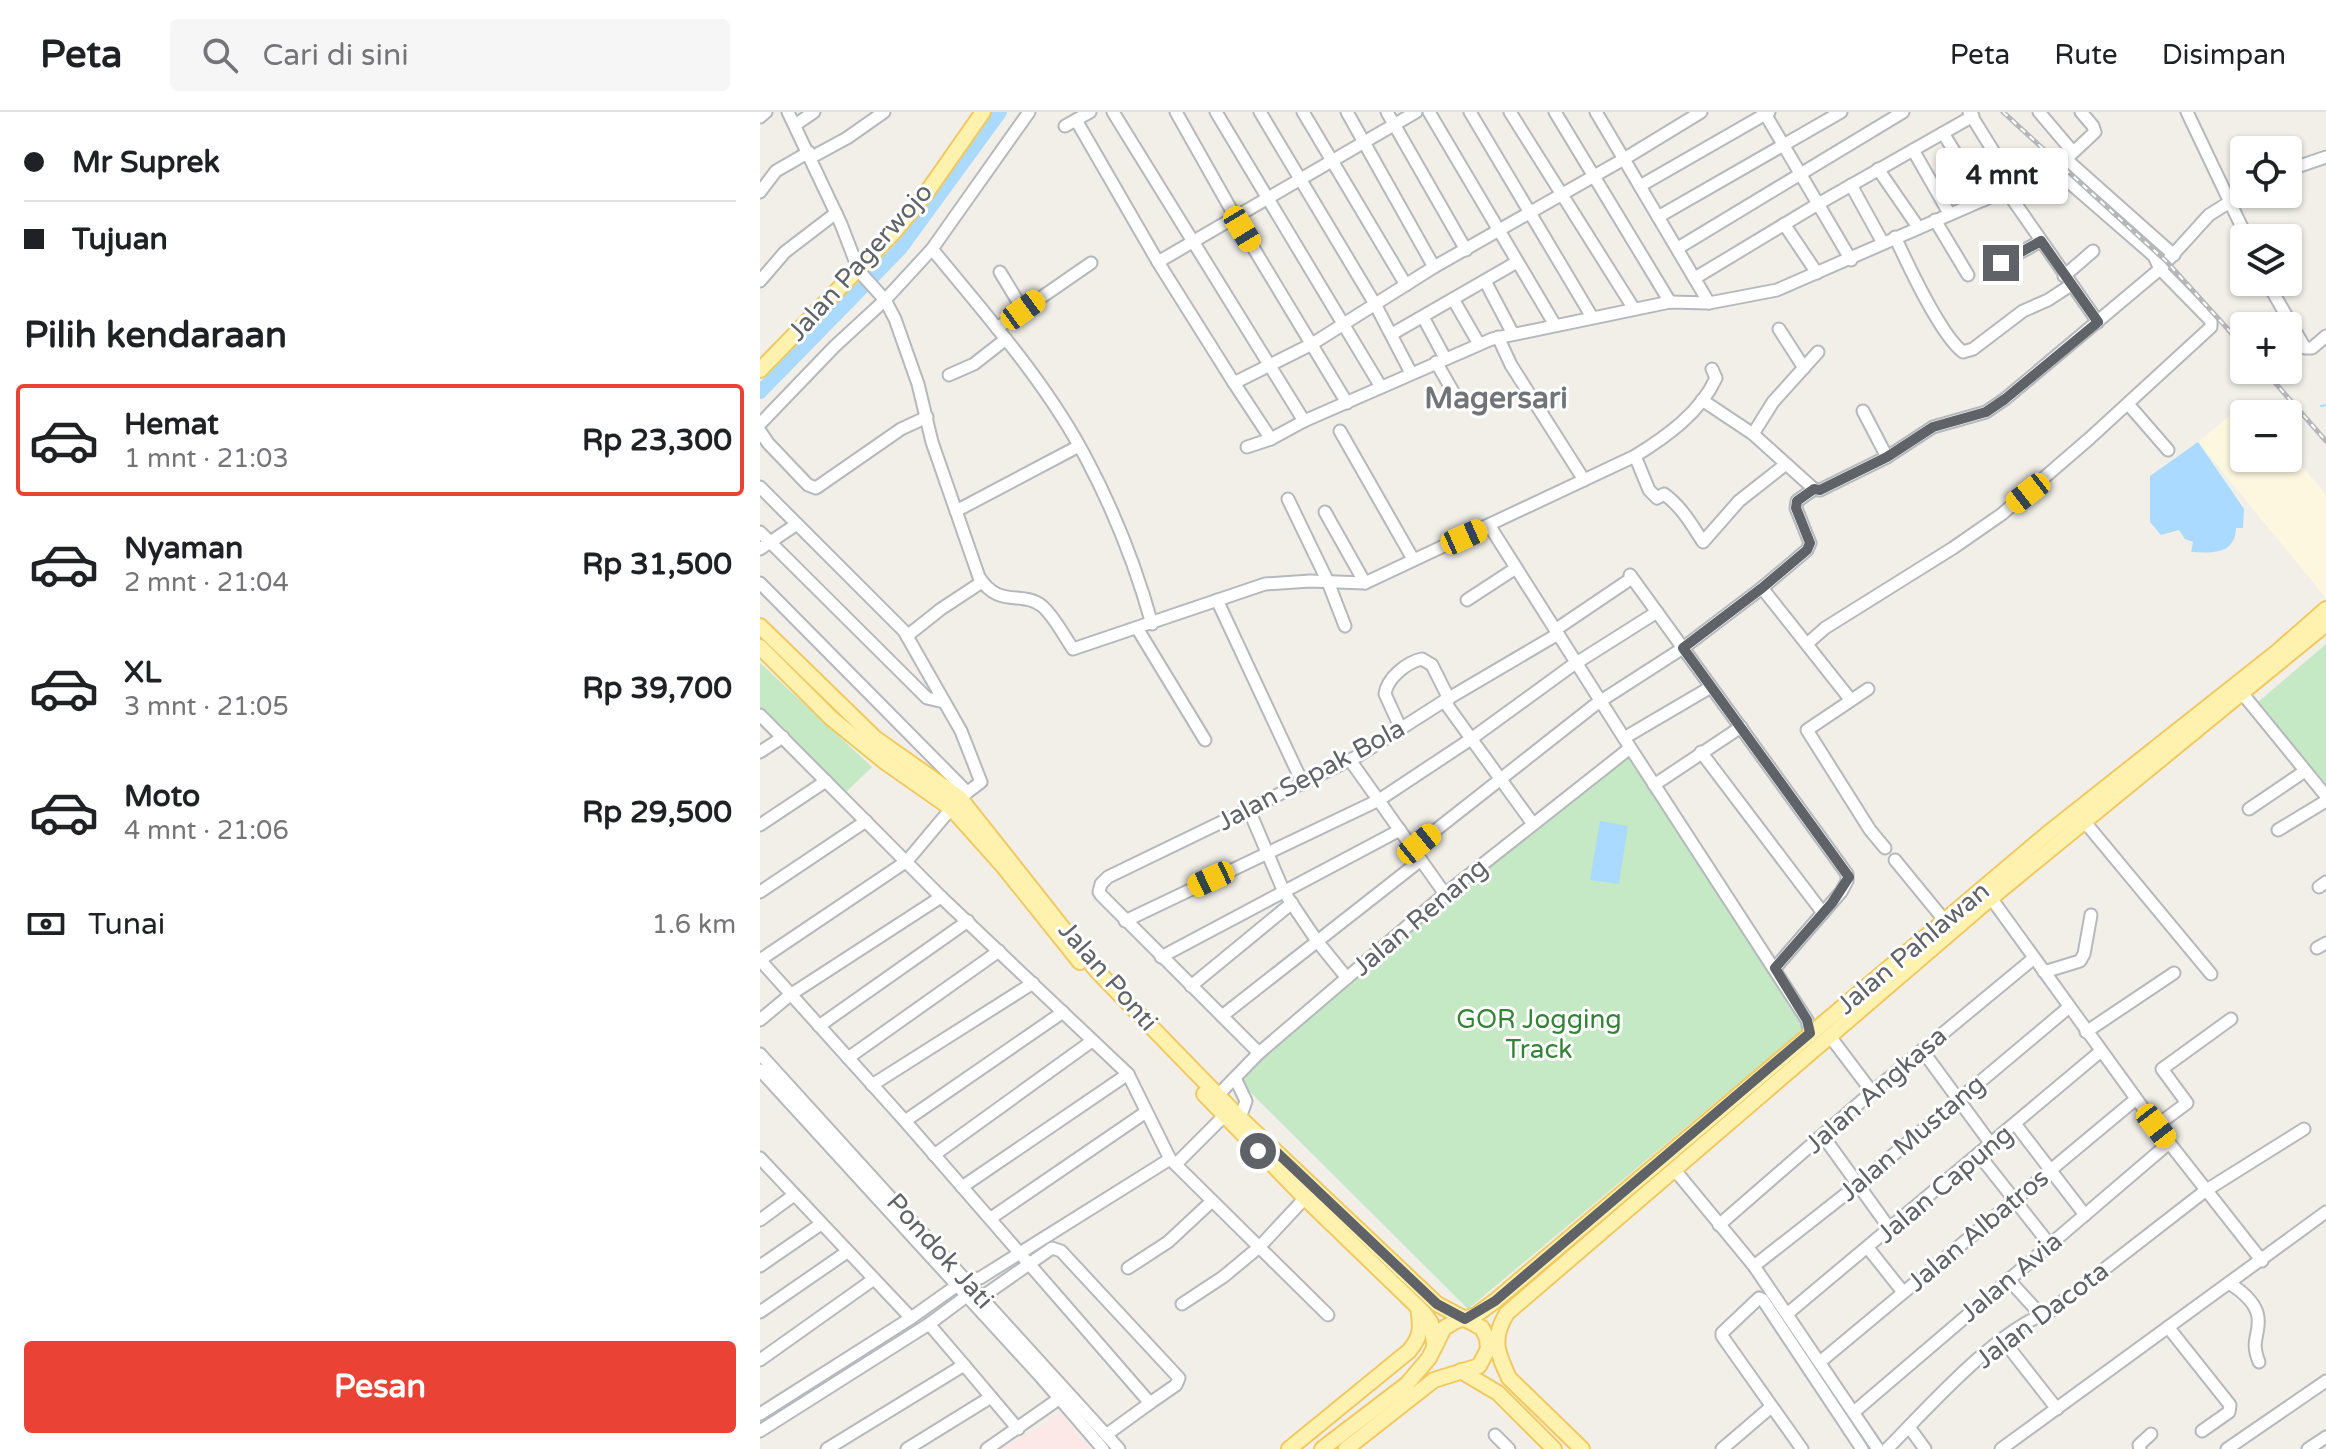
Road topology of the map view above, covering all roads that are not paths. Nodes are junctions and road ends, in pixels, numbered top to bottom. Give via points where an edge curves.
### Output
1 (766, 112) edge
2 (788, 112) edge
3 (814, 112) edge
4 (884, 112) edge
5 (1029, 112) edge
6 (1090, 112) edge
7 (1113, 112) edge
8 (1176, 112) edge
9 (1216, 112) edge
10 (1260, 112) edge
11 (1303, 112) edge
12 (1347, 112) edge
13 (1387, 112) edge
14 (1416, 112) edge
15 (1429, 112) edge
16 (1470, 112) edge
17 (1510, 112) edge
18 (1555, 112) edge
19 (1596, 112) edge
20 (1701, 112) edge
21 (1841, 112) edge
22 (1903, 112) edge
23 (2039, 112) edge
24 (2081, 112) edge
25 (2187, 112) edge
26 (1766, 113) edge
27 (978, 114) edge
28 (1971, 114) edge
29 (1683, 116) edge
30 (760, 117) edge
31 (795, 125) junction
32 (1394, 125) junction
33 (1943, 133) junction
34 (1366, 141) junction
35 (1784, 146) junction
36 (1913, 150) junction
37 (2073, 152) junction
38 (810, 155) junction
39 (2326, 157) edge
40 (1624, 159) junction
41 (1332, 161) junction
42 (2302, 165) edge
43 (1878, 169) junction
44 (1801, 174) junction
45 (1593, 176) junction
46 (1301, 179) junction
47 (1851, 185) junction
48 (1640, 186) junction
49 (2010, 188) junction
50 (760, 192) edge
51 (1562, 194) junction
52 (1270, 198) junction
53 (1984, 200) junction
54 (2229, 201) junction
55 (1818, 204) junction
56 (836, 213) junction
57 (1531, 213) junction
58 (1949, 213) junction
59 (1235, 217) junction
60 (1658, 217) junction
61 (1935, 220) junction
62 (1784, 224) junction
63 (2240, 224) edge
64 (1918, 227) junction
65 (1498, 232) junction
66 (1895, 237) junction
67 (2041, 241) junction
68 (1193, 243) junction
69 (1883, 243) junction
70 (1678, 248) junction
71 (932, 249) junction
72 (1466, 250) junction
73 (2093, 251) dead end
74 (2174, 255) junction
75 (1851, 260) junction
76 (1158, 262) junction
77 (1517, 262) junction
78 (1091, 263) dead end
79 (2001, 263) dead end
80 (1434, 267) junction
81 (2160, 269) junction
82 (861, 272) junction
83 (1000, 272) dead end
84 (1817, 273) junction
85 (1968, 275) dead end
86 (1695, 278) junction
87 (760, 281) edge
88 (1485, 281) junction
89 (2068, 281) junction
90 (1406, 285) junction
91 (2275, 296) edge
92 (1453, 299) junction
93 (885, 300) junction
94 (1670, 302) junction
95 (1709, 303) junction
96 (1375, 304) junction
97 (1634, 309) junction
98 (1023, 310) junction
99 (1423, 317) junction
100 (1592, 317) junction
101 (2098, 322) junction
102 (1344, 324) junction
103 (1555, 325) junction
104 (997, 328) junction
105 (1779, 329) dead end
106 (1392, 334) junction
107 (1513, 334) junction
108 (2326, 336) edge
109 (1498, 337) junction
110 (1006, 339) junction
111 (1312, 344) junction
112 (1479, 344) junction
113 (1818, 352) dead end
114 (1441, 360) junction
115 (1270, 365) junction
116 (1804, 368) junction
117 (1712, 369) dead end
118 (760, 370) edge
119 (1411, 373) junction
120 (949, 375) dead end
121 (1234, 383) junction
122 (1381, 387) junction
123 (1702, 400) junction
124 (1459, 402) dead end
125 (1347, 403) junction
126 (2128, 404) junction
127 (1863, 411) dead end
128 (927, 417) junction
129 (1304, 421) junction
130 (760, 424) edge
131 (760, 431) edge
132 (1340, 431) dead end
133 (1753, 434) junction
134 (1271, 439) junction
135 (1079, 446) junction
136 (1247, 447) dead end
137 (2168, 450) dead end
138 (1635, 456) junction
139 (1887, 457) junction
140 (1786, 464) junction
141 (1584, 480) junction
142 (760, 487) edge
143 (1814, 489) junction
144 (1288, 499) dead end
145 (956, 511) junction
146 (1325, 512) dead end
147 (797, 524) junction
148 (1489, 525) junction
149 (760, 532) edge
150 (765, 546) edge
151 (1413, 559) junction
152 (1516, 568) junction
153 (982, 582) junction
154 (1328, 582) junction
155 (760, 583) edge
156 (1365, 583) junction
157 (1762, 588) junction
158 (1217, 600) junction
159 (1467, 600) dead end
160 (2326, 609) edge
161 (1657, 612) junction
162 (1152, 624) junction
163 (2326, 624) edge
164 (760, 626) edge
165 (1345, 626) dead end
166 (1137, 628) junction
167 (1557, 632) junction
168 (907, 636) junction
169 (1807, 644) junction
170 (760, 647) edge
171 (1683, 648) junction
172 (1576, 663) junction
173 (1711, 687) junction
174 (1868, 689) dead end
175 (2242, 693) junction
176 (1850, 699) junction
177 (1446, 700) junction
178 (1600, 701) junction
179 (944, 702) junction
180 (760, 715) edge
181 (1741, 727) junction
182 (1401, 729) junction
183 (783, 737) junction
184 (1471, 739) junction
185 (1205, 740) dead end
186 (1627, 743) junction
187 (760, 752) edge
188 (1701, 752) junction
189 (1350, 760) junction
190 (2305, 771) junction
191 (1500, 778) junction
192 (826, 781) junction
193 (1303, 784) junction
194 (1654, 785) junction
195 (2326, 799) edge
196 (959, 800) junction
197 (1379, 800) junction
198 (2249, 809) dead end
199 (1249, 810) junction
200 (866, 821) junction
201 (2084, 821) junction
202 (1533, 824) junction
203 (760, 825) edge
204 (1400, 830) junction
205 (2278, 830) dead end
206 (2051, 839) junction
207 (1413, 848) junction
208 (1885, 848) dead end
209 (2038, 851) junction
210 (1269, 852) junction
211 (1421, 860) junction
212 (1895, 860) dead end
213 (907, 861) junction
214 (760, 892) edge
215 (1284, 892) junction
216 (1445, 894) junction
217 (941, 897) junction
218 (1991, 898) junction
219 (1292, 903) junction
220 (1823, 913) junction
221 (2091, 915) dead end
222 (968, 921) junction
223 (1125, 921) junction
224 (1945, 921) junction
225 (1317, 941) junction
226 (999, 951) junction
227 (1161, 957) junction
228 (2034, 958) junction
229 (760, 960) edge
230 (1775, 968) junction
231 (2044, 972) junction
232 (2174, 973) dead end
233 (2211, 974) dead end
234 (1347, 978) junction
235 (1033, 983) junction
236 (1191, 986) junction
237 (790, 995) junction
238 (2068, 1008) junction
239 (1063, 1012) junction
240 (1222, 1016) junction
241 (2231, 1019) dead end
242 (760, 1020) edge
243 (819, 1026) junction
244 (1821, 1031) junction
245 (2086, 1032) junction
246 (1092, 1041) junction
247 (1922, 1050) junction
248 (2101, 1051) junction
249 (1259, 1053) junction
250 (760, 1054) edge
251 (848, 1058) junction
252 (760, 1070) edge
253 (1128, 1074) junction
254 (1235, 1078) junction
255 (872, 1085) junction
256 (1872, 1092) junction
257 (1218, 1095) junction
258 (1958, 1099) junction
259 (2136, 1099) junction
260 (1146, 1112) junction
261 (1224, 1116) junction
262 (1240, 1118) junction
263 (905, 1121) junction
264 (2016, 1125) junction
265 (2156, 1126) junction
266 (2304, 1129) dead end
267 (1823, 1136) junction
268 (2169, 1143) junction
269 (1991, 1144) junction
270 (1262, 1147) junction
271 (934, 1155) junction
272 (1979, 1155) junction
273 (1173, 1162) junction
274 (763, 1165) edge
275 (1674, 1169) junction
276 (2050, 1170) junction
277 (1856, 1186) junction
278 (962, 1187) junction
279 (2205, 1191) junction
280 (794, 1195) junction
281 (1305, 1198) junction
282 (1212, 1201) junction
283 (2014, 1201) junction
284 (2326, 1212) edge
285 (2085, 1215) junction
286 (991, 1218) junction
287 (760, 1220) edge
288 (821, 1224) junction
289 (1719, 1225) junction
290 (1890, 1229) junction
291 (1261, 1245) junction
292 (2050, 1245) junction
293 (1868, 1248) junction
294 (1019, 1251) junction
295 (847, 1252) junction
296 (2262, 1261) junction
297 (1028, 1262) junction
298 (760, 1266) edge
299 (1754, 1266) junction
300 (1128, 1268) dead end
301 (980, 1278) junction
302 (874, 1279) junction
303 (2008, 1279) junction
304 (961, 1283) junction
305 (2229, 1283) junction
306 (1903, 1292) junction
307 (974, 1295) junction
308 (1182, 1304) dead end
309 (1418, 1307) junction
310 (760, 1312) edge
311 (1787, 1314) junction
312 (1328, 1315) dead end
313 (2041, 1315) junction
314 (911, 1318) junction
315 (1465, 1319) junction
316 (929, 1324) junction
317 (2168, 1327) junction
318 (2003, 1340) junction
319 (1435, 1348) junction
320 (1492, 1352) junction
321 (760, 1360) edge
322 (1820, 1362) junction
323 (2259, 1362) dead end
324 (964, 1365) junction
325 (1460, 1371) junction
326 (2326, 1381) edge
327 (991, 1397) junction
328 (1060, 1398) junction
329 (1150, 1403) junction
330 (1771, 1407) junction
331 (2057, 1409) junction
332 (1854, 1412) junction
333 (760, 1414) edge
334 (1909, 1427) junction
335 (1018, 1429) junction
336 (760, 1431) edge
337 (2202, 1431) dead end
338 (2151, 1434) dead end
339 (1106, 1435) junction
340 (1495, 1435) dead end
341 (2326, 1437) edge
342 (1352, 1447) edge
343 (827, 1449) edge
344 (907, 1449) edge
345 (987, 1449) edge
346 (1103, 1449) edge
347 (1119, 1449) edge
348 (1289, 1449) edge
349 (1322, 1449) edge
350 (1509, 1449) edge
351 (1554, 1449) edge
352 (1582, 1449) edge
353 (1722, 1449) edge
354 (1802, 1449) edge
355 (1862, 1449) edge
356 (1878, 1449) edge
357 (1887, 1449) edge
358 (1925, 1449) edge
359 (2001, 1449) edge
360 (2140, 1449) edge
361 (2227, 1449) edge
362 (2308, 1449) edge

1 - 30 street
2 - 31 street
3 - 31 street
4 - 38 street
5 - 71 street
6 - 76 street via 1071,123
7 - 68 street
8 - 59 street
9 - 52 street
10 - 46 street
11 - 41 street
12 - 34 street
13 - 32 street
14 - 32 street
15 - 65 street
16 - 57 street
17 - 51 street
18 - 45 street
19 - 40 street
20 - 29 street
21 - 35 street
22 - 44 street
23 - 37 street
24 - 37 street via 2095,132
25 - 54 street
26 - 35 street
26 - 48 street
27 - 82 main road, Jalan Pagerwojo via 909,215
28 - 33 street
28 - 49 street
29 - 40 street
31 - 38 street
32 - 34 street
32 - 72 street
33 - 36 street
33 - 53 street
34 - 41 street
34 - 80 street
35 - 44 street
35 - 60 street
36 - 43 street
36 - 58 street
37 - 74 street via 2066,159
38 - 50 street via 776,171
38 - 56 street
39 - 42 street
40 - 45 street
40 - 48 street
41 - 46 street
41 - 90 street
43 - 47 street
43 - 64 street
44 - 55 street
44 - 70 street
45 - 51 street
45 - 94 street
46 - 52 street
46 - 96 street
47 - 55 street
47 - 69 street
48 - 60 street
49 - 53 street
49 - 67 street
49 - 81 street via 2054,169 2154,256
51 - 57 street
51 - 97 street
52 - 59 street
52 - 102 street
53 - 58 street
54 - 63 street
54 - 74 street via 2209,215
55 - 62 street
55 - 75 street
56 - 82 street
56 - 87 street via 785,252
57 - 65 street
57 - 100 street
58 - 61 street
59 - 68 street
59 - 111 street
60 - 70 street
61 - 64 street
61 - 85 street
62 - 84 street
62 - 86 street
64 - 66 street
65 - 72 street
65 - 77 street
66 - 69 street
66 - 89 street via 1918,285 1963,352 2048,300
67 - 79 street
67 - 89 street
68 - 76 street
68 - 115 street
69 - 75 street
70 - 86 street
71 - 93 street
71 - 104 street
72 - 80 street
73 - 89 street
74 - 81 street
75 - 84 street
76 - 121 street
77 - 88 street
77 - 103 street
78 - 98 street
80 - 90 street
81 - 101 street
81 - 126 street via 2212,324
82 - 93 street
82 - 118 main road, Jalan Pagerwojo
83 - 98 street
84 - 95 street via 1777,290
86 - 95 street
88 - 92 street
88 - 107 street
89 - 101 street
90 - 96 street
91 - 108 street via 2305,348
92 - 99 street
92 - 112 street
93 - 128 street
93 - 130 street
94 - 95 street
94 - 97 street
96 - 102 street
96 - 106 street
97 - 100 street
98 - 104 street
99 - 106 street
99 - 114 street
100 - 103 street
101 - 139 street via 1986,412 1933,427
102 - 111 street
102 - 122 street
103 - 107 street
104 - 110 street
105 - 116 street
106 - 119 street
107 - 109 street
109 - 112 street
109 - 141 street
110 - 120 street via 974,364
110 - 135 street
111 - 115 street
111 - 125 street
112 - 114 street
113 - 116 street
114 - 119 street
114 - 124 street
115 - 121 street
115 - 129 street
116 - 133 street
117 - 123 street via 1716,378
119 - 122 street
121 - 134 street
122 - 125 street
123 - 133 street
123 - 138 street via 1667,436
125 - 129 street
126 - 137 street
126 - 169 street via 2002,514
127 - 139 street
128 - 131 street via 816,488
128 - 145 street
129 - 134 street
132 - 151 street
133 - 140 street
134 - 136 street
135 - 145 street
135 - 162 street via 1127,543
138 - 140 street via 1649,490 1657,498 1664,494 1671,499 1703,542 1739,501
138 - 141 street
139 - 143 street
140 - 143 street
141 - 148 street
142 - 147 street
143 - 157 street via 1796,504 1809,536 1807,550
144 - 154 street
145 - 153 street
146 - 156 street
147 - 150 street
147 - 168 street
148 - 151 street
148 - 152 street
149 - 150 street
150 - 179 street via 927,698
151 - 156 street
152 - 159 street
152 - 167 street
153 - 166 street via 1007,599 1041,605 1073,649
153 - 168 street
154 - 156 street
154 - 158 street via 1265,584
154 - 165 street
155 - 196 street
157 - 169 street
157 - 171 street
158 - 162 street
158 - 193 street
160 - 206 main road, Jalan Pahlawan
161 - 167 street, Jalan Sepak Bola via 1631,577
161 - 171 street
161 - 172 street
162 - 166 street
163 - 175 main road, Jalan Pahlawan
164 - 196 main road, Jalan Ponti via 875,738
166 - 185 street
167 - 172 street
167 - 177 street, Jalan Sepak Bola
168 - 179 street
169 - 176 street
170 - 196 main road, Jalan Ponti via 831,718 885,762
171 - 173 street
171 - 178 street
172 - 178 street
172 - 184 street
173 - 181 street
173 - 186 street, Jalan Renang
174 - 176 street
175 - 190 street
175 - 201 main road, Jalan Pahlawan
176 - 208 street via 1807,730
177 - 182 street, Jalan Sepak Bola
177 - 182 street via 1432,665 1416,660 1386,689
177 - 184 street
178 - 186 street
178 - 191 street
179 - 196 street via 981,782
180 - 183 street
181 - 188 street
181 - 220 street via 1847,874 1841,892
182 - 189 street, Jalan Sepak Bola
183 - 187 street
183 - 192 street
184 - 191 street
184 - 197 street
186 - 194 street
186 - 202 street, Jalan Renang
188 - 194 street
188 - 220 street
189 - 193 street, Jalan Sepak Bola
189 - 197 street
190 - 195 street
190 - 198 street
191 - 202 street
191 - 207 street
192 - 200 street
192 - 203 street
193 - 199 street, Jalan Sepak Bola
194 - 230 street
195 - 205 street
196 - 213 street
196 - 257 main road, Jalan Ponti via 1096,970
196 - 261 main road, Jalan Ponti via 1064,945
197 - 204 street
197 - 210 street
199 - 210 street
199 - 223 street, Jalan Sepak Bola via 1108,877 1099,892
200 - 213 street
200 - 214 street
201 - 206 main road, Jalan Pahlawan
201 - 233 street
202 - 216 street, Jalan Renang
204 - 207 street
204 - 215 street
206 - 209 main road, Jalan Pahlawan
207 - 211 street
209 - 218 main road, Jalan Pahlawan
209 - 224 main road, Jalan Pahlawan
210 - 215 street
210 - 223 street
211 - 216 street
211 - 225 street
212 - 224 street
213 - 217 street
213 - 229 street
215 - 219 street
215 - 227 street
216 - 234 street, Jalan Renang
217 - 222 street
217 - 237 street
218 - 228 street
218 - 244 main road, Jalan Pahlawan
219 - 225 street
219 - 236 street
220 - 230 street
221 - 231 street via 2080,961
222 - 226 street
222 - 243 street
223 - 227 street
224 - 244 main road, Jalan Pahlawan
225 - 234 street
225 - 240 street
226 - 235 street
226 - 251 street
227 - 236 street
228 - 231 street
228 - 247 street, Jalan Angkasa
229 - 237 street
230 - 244 street
231 - 238 street
232 - 245 street
234 - 249 street, Jalan Renang
235 - 239 street
235 - 255 street
236 - 240 street
237 - 242 street
237 - 243 street
238 - 245 street
238 - 258 street, Jalan Mustang
239 - 246 street
239 - 263 street
240 - 249 street
241 - 265 street via 2162,1069 2187,1103
243 - 251 street
244 - 256 street
244 - 275 main road, Jalan Pahlawan
244 - 315 main road, Jalan Pahlawan via 1495,1301
245 - 248 street
246 - 253 street
246 - 271 street
247 - 256 street, Jalan Angkasa
247 - 258 street
248 - 259 street
248 - 264 street, Jalan Capung
249 - 254 street, Jalan Renang
250 - 304 street, Pondok Jati
251 - 255 street
252 - 304 street, Pondok Jati
253 - 260 street
253 - 278 street
254 - 257 street, Jalan Renang
254 - 262 street via 1246,1101
255 - 263 street
256 - 267 street, Jalan Angkasa
257 - 262 main road, Jalan Ponti
258 - 269 street
258 - 277 street, Jalan Mustang
259 - 265 street
259 - 276 street, Jalan Albatros
260 - 273 street
260 - 286 street
261 - 270 main road, Jalan Ponti
261 - 273 street
262 - 270 main road, Jalan Ponti
263 - 271 street
264 - 269 street, Jalan Capung
264 - 276 street
265 - 268 street
266 - 279 street, Jalan Dacota
267 - 277 street
267 - 289 street, Jalan Angkasa
268 - 279 street
268 - 285 street, Jalan Avia
269 - 272 street, Jalan Capung
270 - 281 main road, Jalan Ponti
270 - 315 main road, Jalan Ponti via 1437,1304
271 - 278 street
272 - 283 street
272 - 290 street, Jalan Capung
273 - 282 street
273 - 294 street
274 - 280 street
275 - 289 street
275 - 320 main road, Jalan Pahlawan via 1507,1313
276 - 283 street, Jalan Albatros
276 - 285 street
277 - 290 street
277 - 299 street, Jalan Mustang
278 - 286 street
279 - 296 street
279 - 313 street, Jalan Dacota
280 - 287 street
280 - 288 street
281 - 291 street
281 - 309 main road, Jalan Ponti
282 - 291 street
282 - 300 street via 1168,1242
283 - 292 street
283 - 306 street, Jalan Albatros
284 - 296 street
285 - 292 street, Jalan Avia
286 - 294 street
288 - 295 street
288 - 298 street
289 - 299 street
290 - 293 street, Jalan Capung
291 - 308 street
291 - 312 street
292 - 303 street, Jalan Avia
293 - 306 street
293 - 311 street, Jalan Capung
294 - 297 street
294 - 301 street
295 - 302 street
295 - 310 street
296 - 305 street
297 - 307 street
297 - 329 street
297 - 329 street via 1052,1248 1061,1251 1179,1378
299 - 311 street
301 - 304 street
301 - 307 street
302 - 314 street
302 - 321 street
303 - 313 street
303 - 332 street, Jalan Avia
304 - 307 street, Pondok Jati
304 - 314 street
305 - 317 street
305 - 323 street via 2244,1293 2258,1318 2253,1348
306 - 322 street, Jalan Albatros
307 - 316 street
307 - 328 street, Pondok Jati
307 - 339 street, Pondok Jati
309 - 319 main road, Jalan Ponti via 1431,1323
309 - 348 main road via 1419,1340
311 - 322 street
313 - 318 street, Jalan Dacota
314 - 333 street
315 - 319 main road, Jalan Pahlawan via 1444,1328
315 - 320 main road via 1485,1333
316 - 324 street
316 - 336 street
317 - 331 street
317 - 337 street via 2230,1405 2229,1412
318 - 331 street
318 - 334 street, Jalan Dacota
319 - 349 main road, Jalan Pahlawan via 1407,1384
320 - 325 main road via 1479,1366
320 - 352 main road via 1509,1378
322 - 332 street
324 - 327 street
324 - 343 street
325 - 342 main road via 1424,1387
325 - 351 main road via 1498,1393
326 - 361 street
327 - 335 street
327 - 344 street
328 - 335 street
328 - 346 street, Pondok Jati
329 - 339 street
330 - 353 street
330 - 354 street
330 - 355 street via 1722,1336 1759,1298
331 - 359 street
332 - 356 street
334 - 357 street, Jalan Dacota
334 - 358 street
335 - 345 street
338 - 360 street
339 - 347 street, Pondok Jati
340 - 350 street
341 - 362 street

